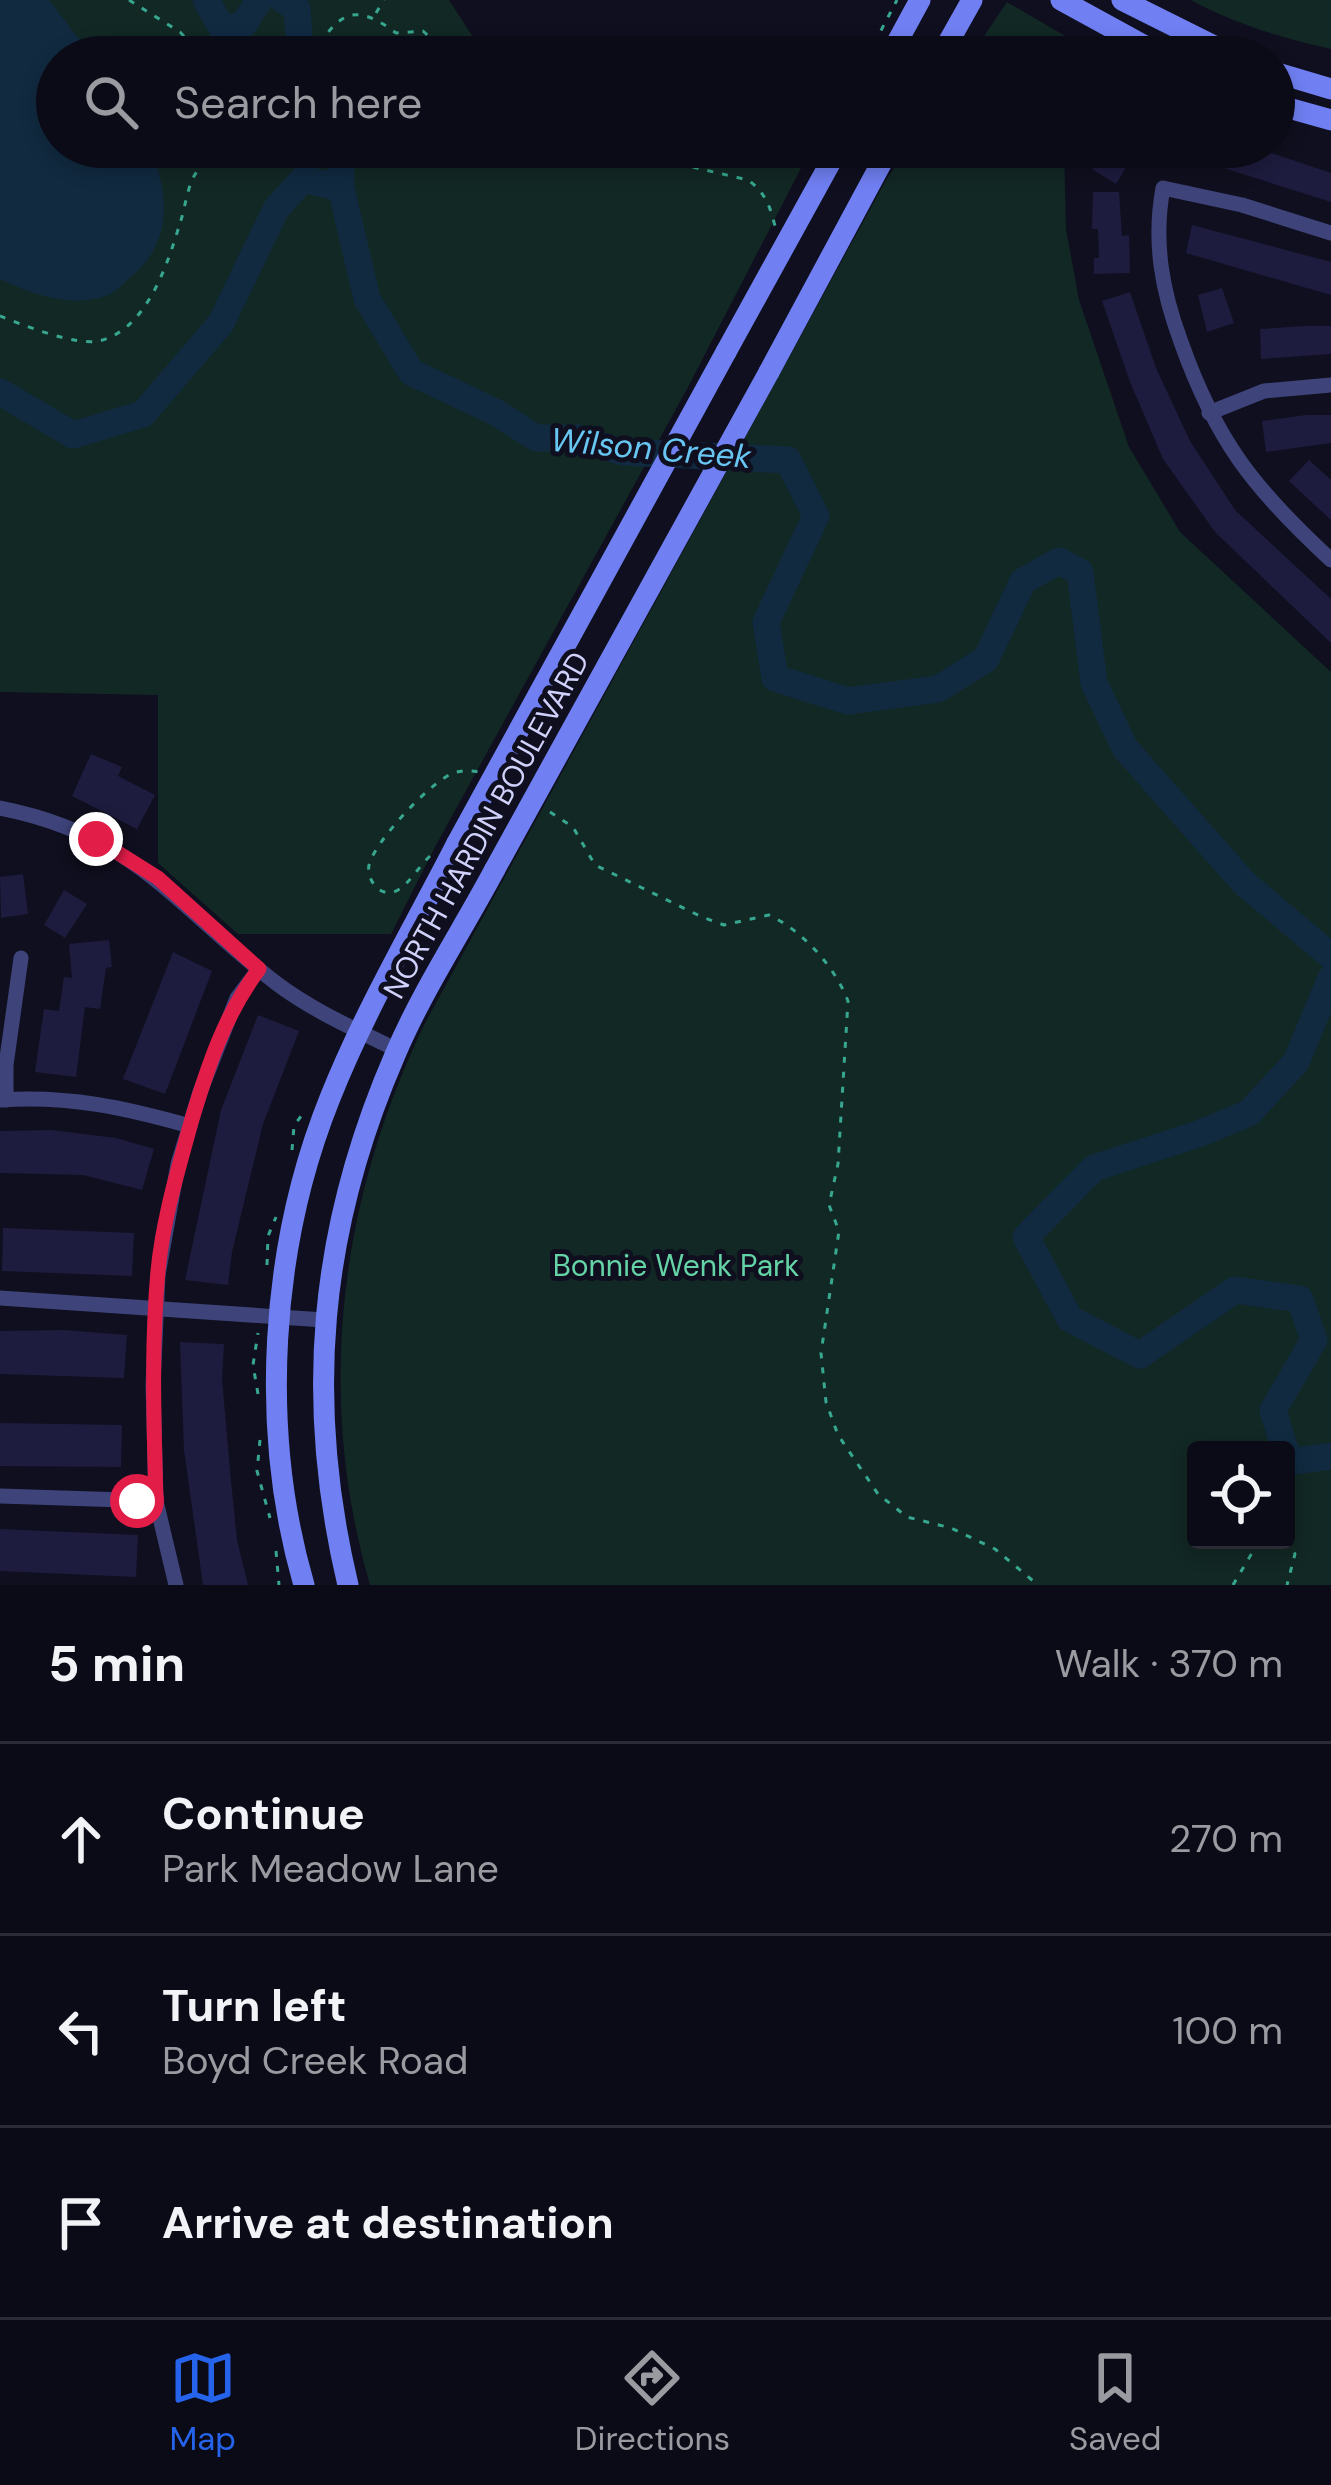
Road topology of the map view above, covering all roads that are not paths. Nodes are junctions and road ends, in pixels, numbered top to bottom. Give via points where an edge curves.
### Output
1 (920, 0) edge
2 (972, 0) edge
3 (1061, 0) edge
4 (1122, 0) edge
5 (900, 36) edge
6 (952, 36) edge
7 (1127, 36) edge
8 (1194, 36) edge
9 (1295, 79) edge
10 (1331, 89) edge
11 (1295, 110) edge
12 (1331, 120) edge
13 (827, 168) edge
14 (879, 168) edge
15 (1331, 232) edge
16 (1331, 385) edge
17 (1209, 413) junction
18 (1331, 560) edge
19 (0, 808) edge
20 (21, 958) dead end
21 (259, 969) junction
22 (360, 1032) junction
23 (397, 1050) junction
24 (3, 1100) edge
25 (190, 1126) junction
26 (0, 1298) edge
27 (158, 1309) junction
28 (280, 1319) junction
29 (324, 1320) junction
30 (0, 1496) edge
31 (156, 1501) junction
32 (176, 1585) edge
33 (304, 1585) edge
34 (348, 1585) edge

1 - 5 main road
2 - 6 main road
3 - 7 main road
4 - 8 main road
9 - 10 main road
11 - 12 main road
13 - 22 main road, NORTH HARDIN BOULEVARD, bridge via 448,847
14 - 23 main road, NORTH HARDIN BOULEVARD, bridge
15 - 17 street via 1163,188 1162,282
16 - 17 street via 1264,391
17 - 18 street via 1256,484
19 - 21 street via 117,850
20 - 24 street
21 - 22 street
21 - 25 street via 231,1013
22 - 23 street
22 - 28 main road, NORTH HARDIN BOULEVARD via 298,1195
23 - 29 main road, NORTH HARDIN BOULEVARD via 342,1209
24 - 25 street via 99,1102
25 - 27 street via 163,1238
26 - 27 street
27 - 28 street
27 - 31 street
28 - 29 street
28 - 33 main road, NORTH HARDIN BOULEVARD via 280,1452
29 - 34 main road, NORTH HARDIN BOULEVARD via 323,1438
30 - 31 street
31 - 32 street

